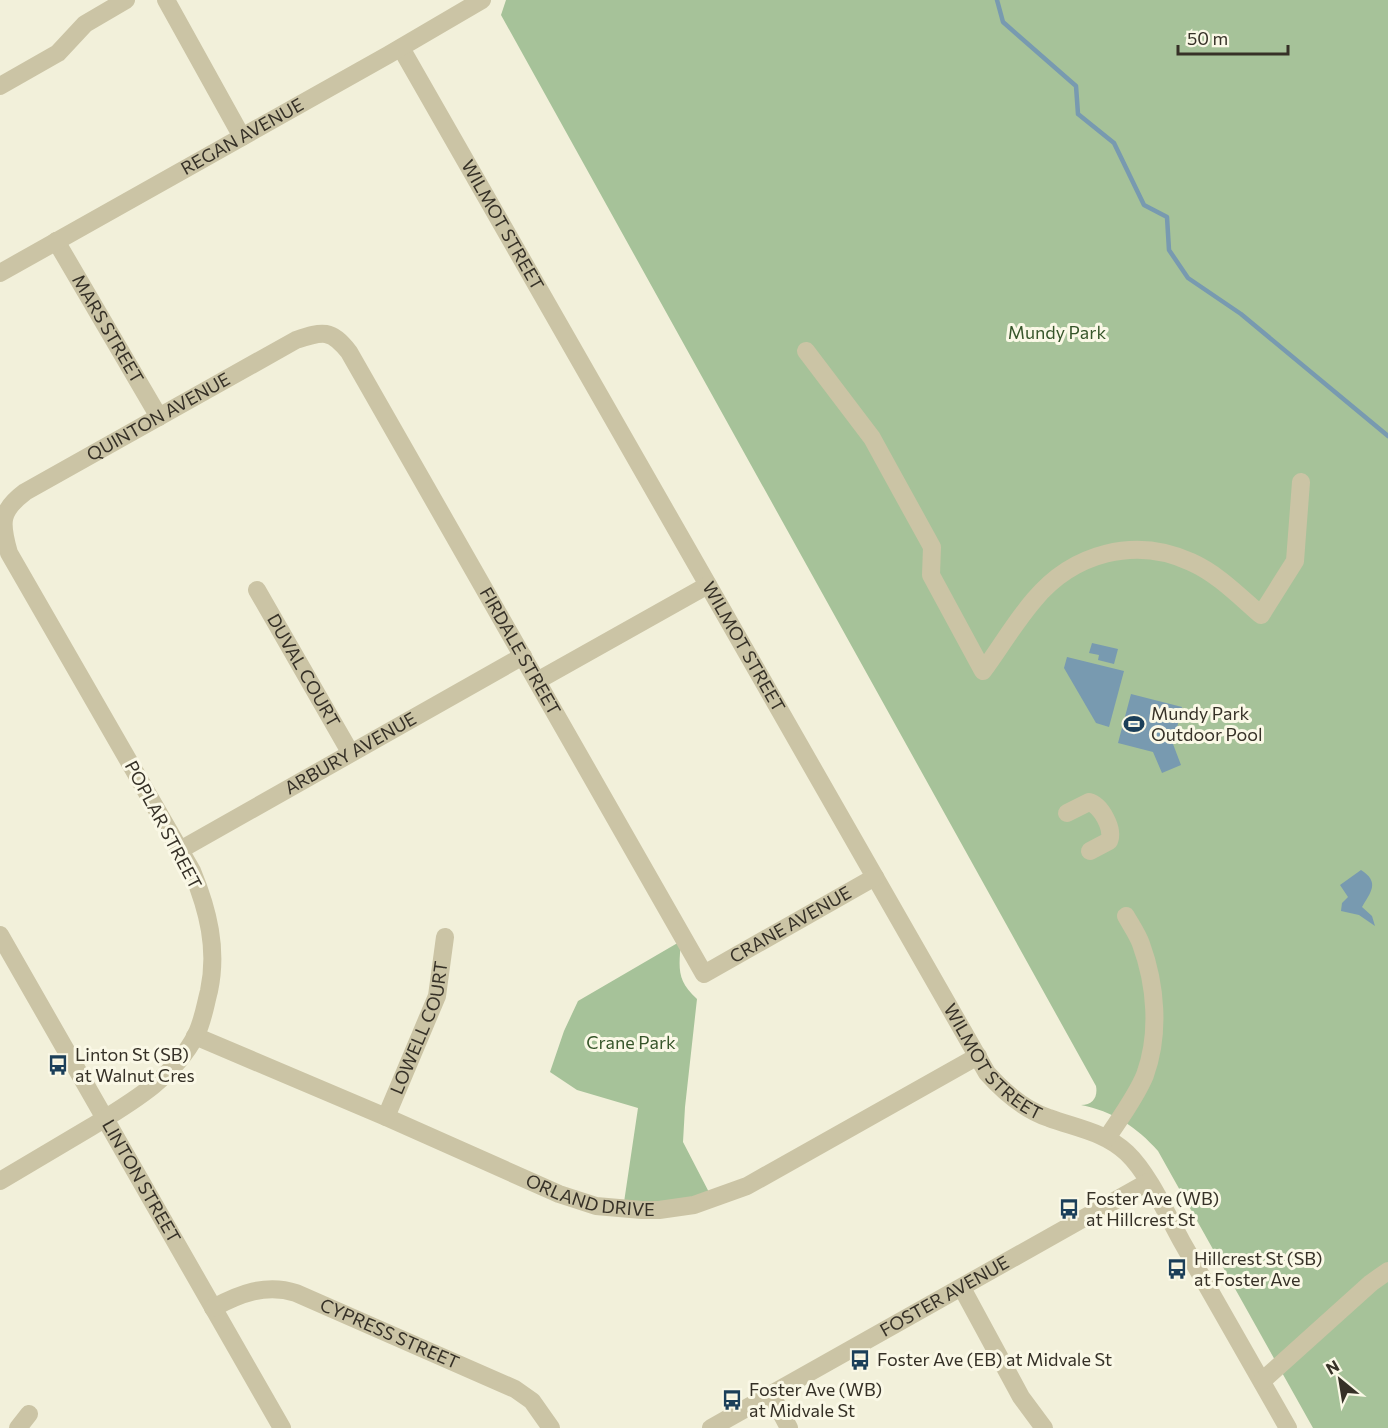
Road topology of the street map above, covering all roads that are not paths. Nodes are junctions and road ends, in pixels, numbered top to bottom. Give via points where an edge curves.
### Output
1 (126, 0) edge
2 (166, 0) edge
3 (482, 0) edge
4 (400, 48) junction
5 (0, 86) edge
6 (242, 137) junction
7 (56, 241) junction
8 (0, 273) edge
9 (330, 333) joint
10 (806, 351) dead end
11 (159, 417) junction
12 (1301, 482) dead end
13 (2, 520) joint
14 (708, 585) junction
15 (257, 590) dead end
16 (523, 656) junction
17 (537, 681) junction
18 (350, 752) junction
19 (1067, 813) dead end
20 (180, 850) junction
21 (1090, 851) dead end
22 (875, 877) junction
23 (1126, 916) dead end
24 (445, 937) dead end
25 (2, 944) edge
26 (704, 974) joint
27 (195, 1036) junction
28 (978, 1056) junction
29 (386, 1117) junction
30 (105, 1119) junction
31 (1107, 1138) junction
32 (0, 1180) edge
33 (1148, 1182) junction
34 (1388, 1271) edge
35 (962, 1288) junction
36 (213, 1308) junction
37 (1262, 1381) junction
38 (771, 1394) junction
39 (277, 1426) edge
40 (551, 1428) edge
41 (711, 1428) edge
42 (789, 1428) edge
43 (1044, 1428) edge
44 (1288, 1428) edge

1 - 5 street via 85,24 58,53
2 - 6 street
3 - 4 street, REGAN AVENUE
4 - 6 street, REGAN AVENUE
4 - 14 street, WILMOT STREET
6 - 7 street, REGAN AVENUE
7 - 8 street, REGAN AVENUE
7 - 11 street, MARS STREET
9 - 11 street, QUINTON AVENUE via 296,340
9 - 16 street, FIRDALE STREET via 349,352
10 - 12 street via 872,438 932,547 931,575 983,671 1033,600 1058,576 1095,556 1150,550 1192,562 1261,615 1295,561
11 - 13 street, QUINTON AVENUE via 25,492 10,503
13 - 20 street, POPLAR STREET via 0,529 9,553
14 - 17 street
14 - 22 street, WILMOT STREET
15 - 18 street, DUVAL COURT
16 - 17 street, FIRDALE STREET
16 - 18 street, ARBURY AVENUE
17 - 26 street, FIRDALE STREET
18 - 20 street, ARBURY AVENUE
19 - 21 street via 1089,802 1097,805 1111,830 1111,838
20 - 27 street, POPLAR STREET via 206,910 212,946 211,982
22 - 26 street, CRANE AVENUE
22 - 28 street, WILMOT STREET
23 - 31 street via 1141,944 1152,983 1154,1033 1142,1081
24 - 29 street, LOWELL COURT via 437,996
25 - 30 street, LINTON STREET
27 - 29 street, ORLAND DRIVE
27 - 30 street, POPLAR STREET via 150,1089
28 - 29 street, ORLAND DRIVE via 765,1178 713,1200 659,1210 596,1206 559,1194
28 - 31 street, WILMOT STREET via 994,1081 1018,1102 1047,1118
30 - 32 street, POPLAR STREET
30 - 36 street, LINTON STREET
31 - 33 street, WILMOT STREET via 1127,1153
33 - 35 street, FOSTER AVENUE
33 - 37 street, WILMOT STREET
34 - 37 street
35 - 38 street, FOSTER AVENUE
35 - 43 street via 1021,1397
36 - 39 street, LINTON STREET
36 - 40 street, CYPRESS STREET via 251,1291 288,1291 515,1389 531,1401
37 - 44 street, WILMOT STREET
38 - 41 street, FOSTER AVENUE
38 - 42 street

